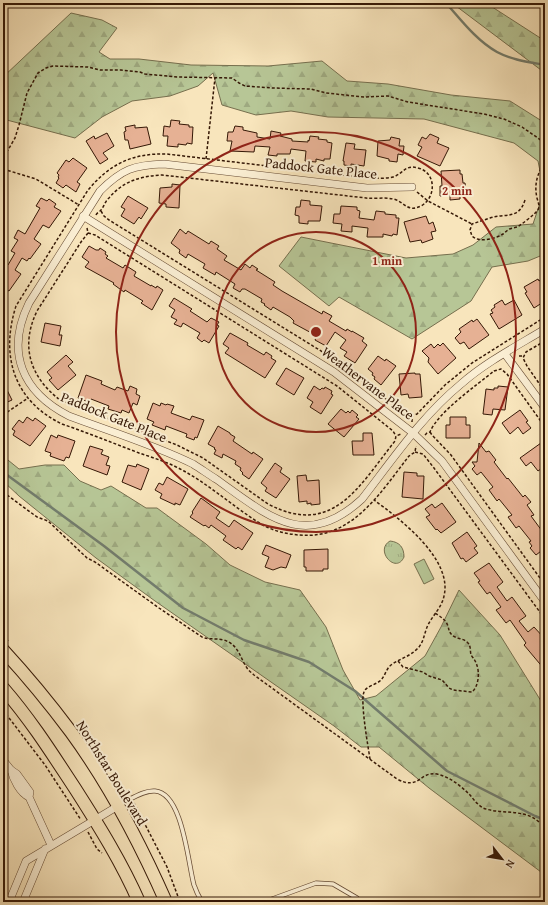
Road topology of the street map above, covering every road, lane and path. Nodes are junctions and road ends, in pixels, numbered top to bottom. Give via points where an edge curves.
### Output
1 (215, 78) junction
2 (545, 143) edge
3 (3, 156) edge
4 (206, 159) junction
5 (545, 163) edge
6 (3, 169) edge
7 (412, 187) joint
8 (525, 200) dead end
9 (428, 201) junction
10 (79, 204) junction
11 (101, 211) junction
12 (84, 216) junction
13 (92, 221) junction
14 (472, 224) junction
15 (88, 233) junction
16 (545, 317) edge
17 (545, 329) edge
18 (545, 341) edge
19 (505, 354) junction
20 (519, 356) dead end
21 (524, 356) junction
22 (502, 365) dead end
23 (501, 369) junction
24 (545, 392) edge
25 (28, 398) junction
26 (545, 408) edge
27 (3, 415) edge
28 (412, 416) junction
29 (545, 427) edge
30 (406, 428) junction
31 (430, 432) junction
32 (413, 434) junction
33 (396, 436) junction
34 (420, 440) junction
35 (415, 452) junction
36 (3, 492) edge
37 (366, 493) junction
38 (375, 500) junction
39 (545, 585) edge
40 (545, 602) edge
41 (435, 613) junction
42 (545, 619) edge
43 (3, 650) edge
44 (398, 661) junction
45 (3, 688) edge
46 (3, 710) edge
47 (370, 759) junction
48 (3, 760) edge
49 (118, 806) junction
50 (89, 822) junction
51 (545, 829) edge
52 (48, 847) junction
53 (104, 854) dead end
54 (9, 902) edge
55 (22, 902) edge
56 (139, 902) edge
57 (166, 902) edge
58 (202, 902) edge
59 (264, 902) edge
60 (361, 902) edge

1 - 2 path via 232,78 245,86 311,90 364,97 388,96 408,102 470,111 504,119 522,127
1 - 3 path via 177,78 88,67 46,68 38,73 27,93 15,138
1 - 4 path
4 - 9 path via 368,178 391,178 410,167 417,167 429,175 432,181
4 - 10 path via 156,154 119,163 103,174
5 - 14 path via 536,181 538,210 523,223 508,229 498,237 478,240 472,236
6 - 10 path via 36,179
7 - 9 path
7 - 12 street, Paddock Gate Place via 367,188 164,164 148,165 134,167 112,179 100,191
8 - 14 path via 519,212
9 - 11 path via 421,206 408,208 394,199 162,175 139,177 124,185 109,197
9 - 14 path
10 - 25 path via 22,295 11,320 7,341 8,357 17,382
11 - 13 path via 97,212
11 - 28 path via 109,220 334,359 404,413
12 - 13 street, Weathervane Place
12 - 37 street, Paddock Gate Place via 22,317 19,354 26,379 35,392 69,416 195,465 261,511 286,522 299,525 326,522 352,508
13 - 15 path via 87,228
13 - 30 street, Weathervane Place via 334,372
15 - 33 path via 337,386
15 - 33 path via 37,311 29,333 29,357 37,376 60,400 192,452 268,504 294,514 319,513 350,498
16 - 28 path via 472,362
17 - 19 street, Paddock Gate Place
18 - 21 path via 526,352
19 - 26 street
19 - 32 street, Paddock Gate Place via 461,384
20 - 21 path
21 - 24 path via 524,362
22 - 23 path
23 - 29 path
23 - 31 path via 494,371 454,404
25 - 27 path
25 - 38 path via 33,406 53,420 182,470 262,524 278,531 306,536 333,531 349,524
28 - 30 path via 412,422
30 - 32 street, Weathervane Place
30 - 33 path via 400,436
31 - 34 path
31 - 39 path via 451,455
32 - 34 street, Weathervane Place
32 - 37 street, Paddock Gate Place
34 - 35 path
34 - 40 street, Weathervane Place via 442,461
35 - 38 path via 409,456
35 - 42 path via 423,454 434,468
36 - 47 path via 37,517 48,521 87,558 155,606 202,637 225,641 234,647 254,675
37 - 38 path
38 - 41 path via 414,531 437,562 445,584 444,596
41 - 44 path via 422,643
41 - 44 path via 444,619 452,636 469,644 478,667 477,687 472,692 453,690 442,680 404,667
43 - 49 main road, Northstar Boulevard via 71,732
44 - 47 path via 391,665 380,681 366,689 363,694
45 - 50 main road via 34,726
46 - 50 path
47 - 51 path via 405,783 412,783 430,774 443,776 462,788 483,808 527,815
48 - 52 street via 30,792 29,797
49 - 50 street
49 - 57 main road, Northstar Boulevard via 150,865
49 - 58 lane via 146,792 155,791 172,803 180,822 194,887
50 - 52 street
50 - 53 path via 97,849
50 - 56 main road via 108,841
52 - 54 street via 26,861
52 - 55 street
59 - 60 lane via 316,883 333,884

